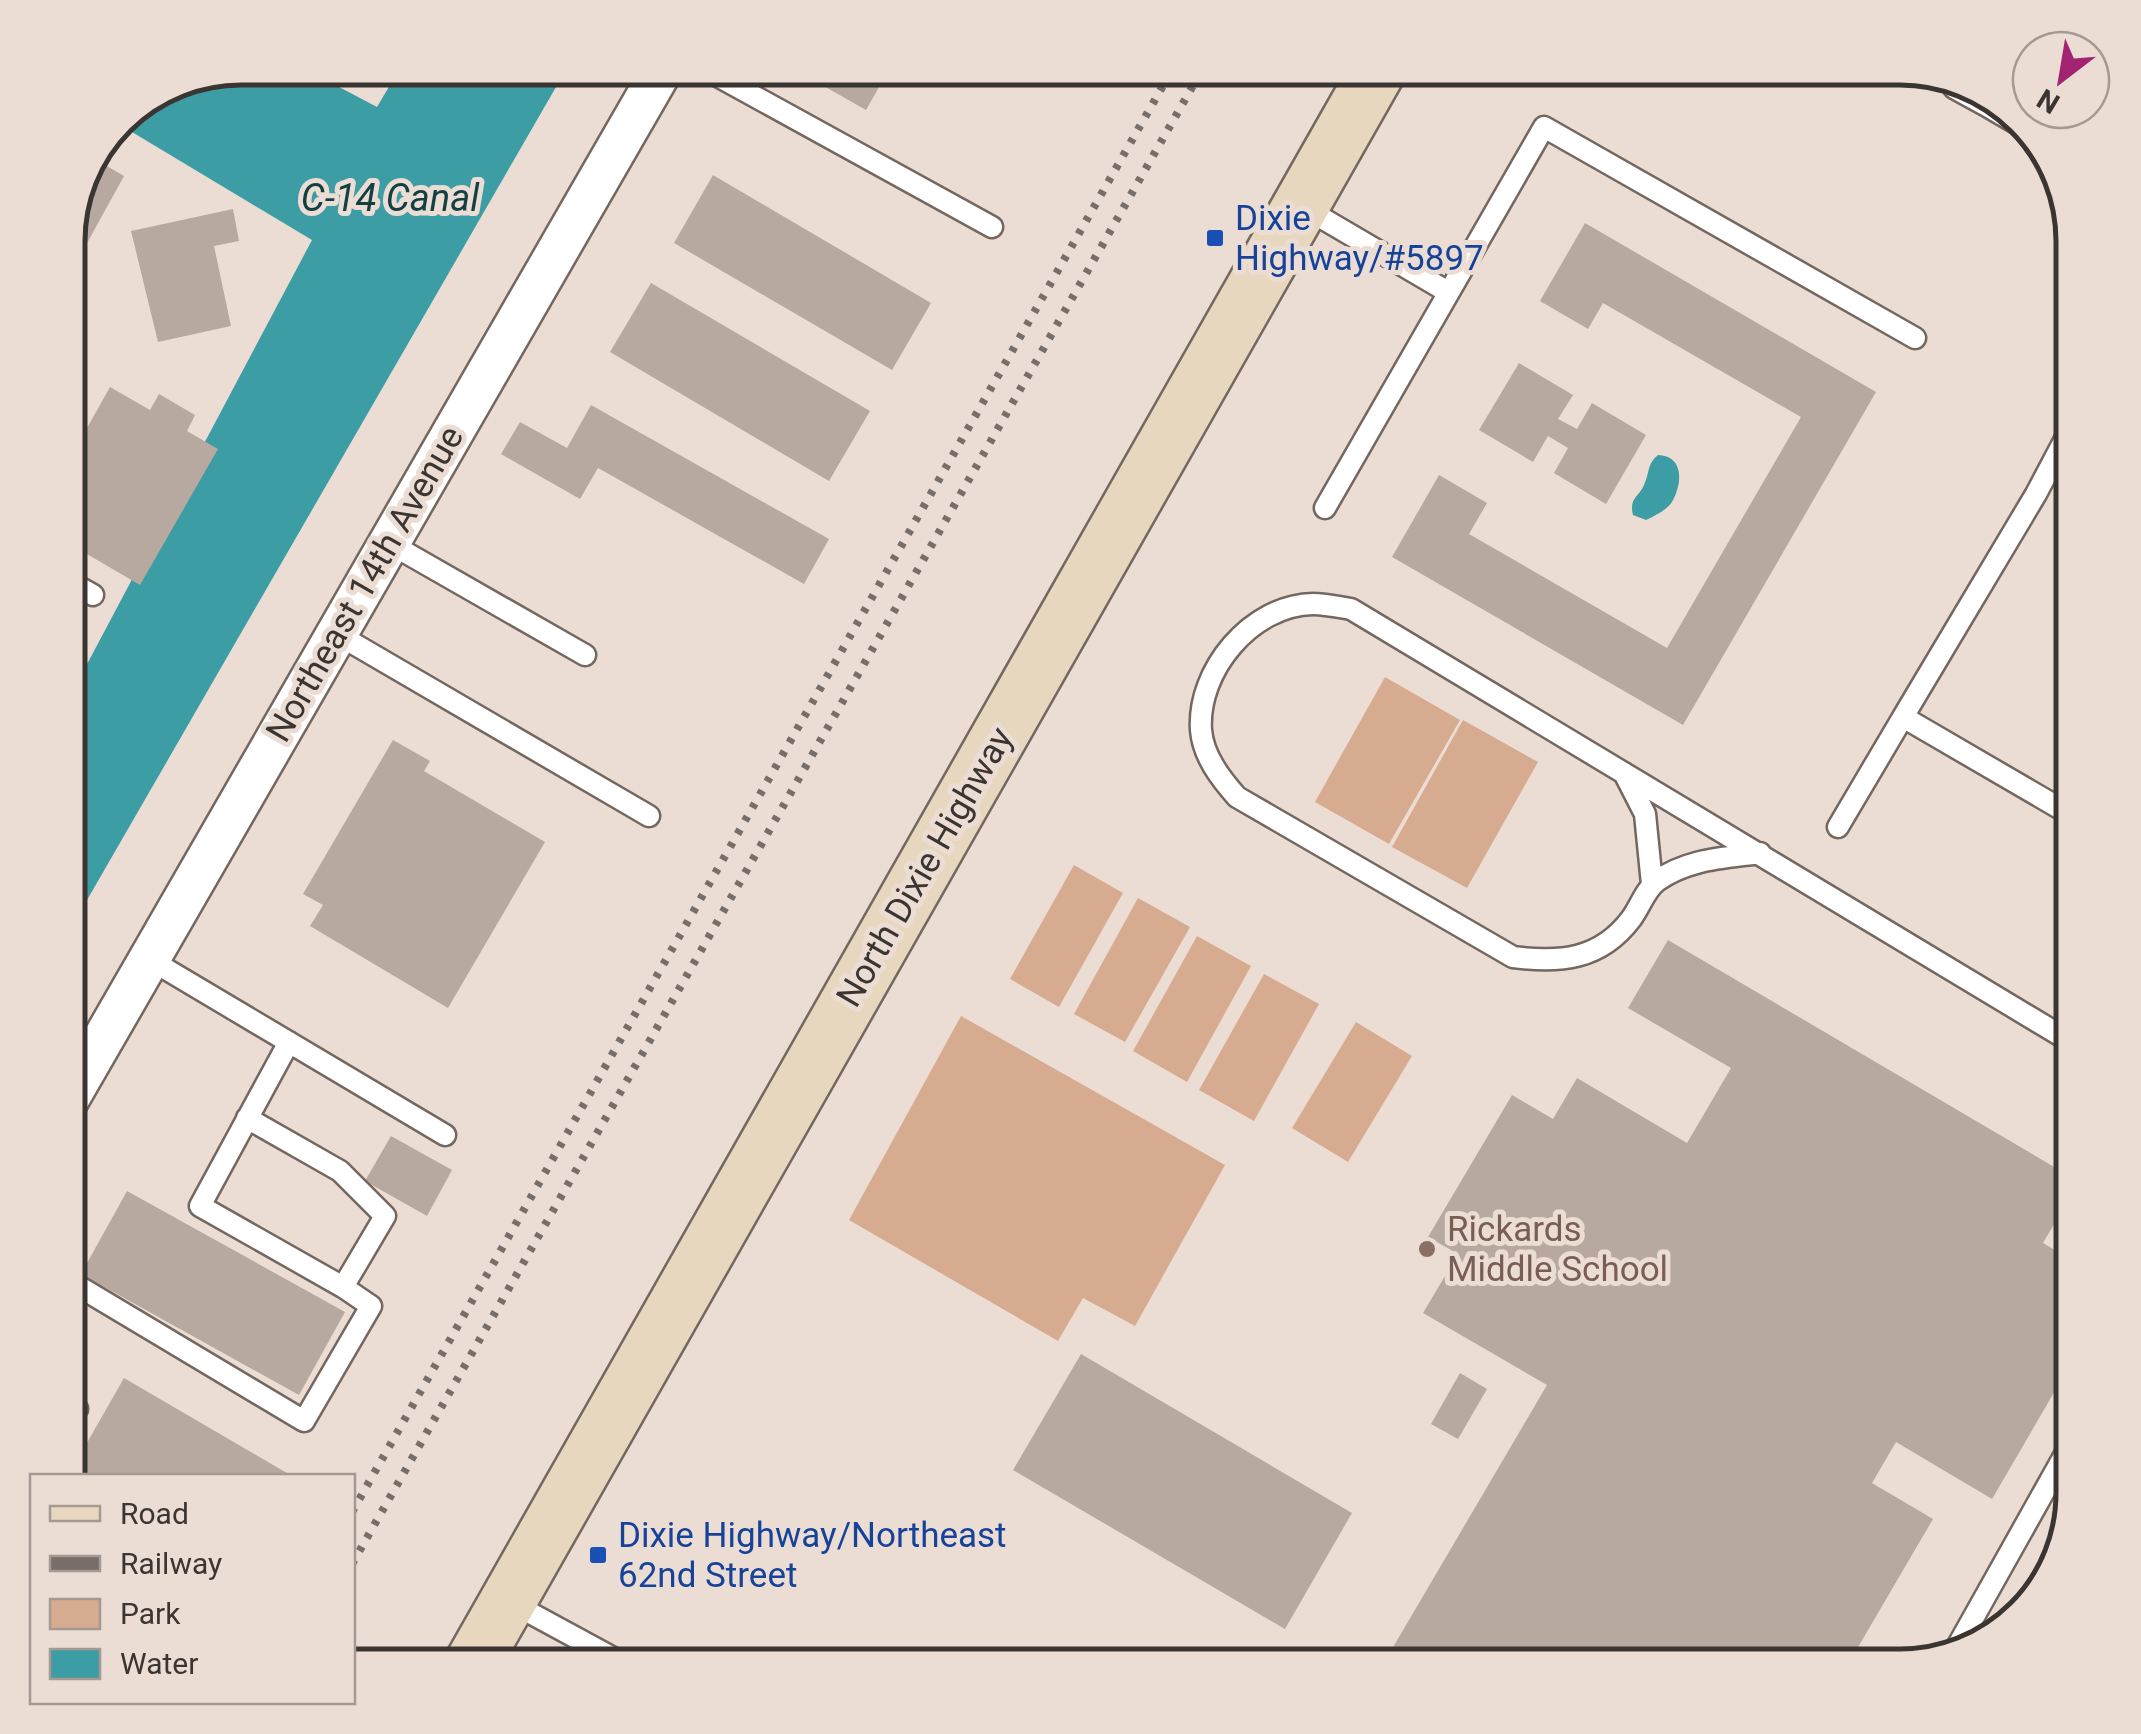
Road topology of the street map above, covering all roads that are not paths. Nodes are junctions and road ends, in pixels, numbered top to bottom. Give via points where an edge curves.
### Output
1 (653, 85) edge
2 (733, 85) edge
3 (1369, 85) edge
4 (1301, 206) junction
5 (992, 227) dead end
6 (1448, 292) junction
7 (1915, 338) dead end
8 (2056, 457) edge
9 (1326, 508) dead end
10 (389, 542) junction
11 (85, 591) edge
12 (92, 595) dead end
13 (336, 634) junction
14 (585, 655) dead end
15 (1903, 717) junction
16 (1623, 772) junction
17 (2056, 806) edge
18 (649, 816) dead end
19 (1838, 827) dead end
20 (1760, 854) junction
21 (1652, 884) junction
22 (149, 959) junction
23 (2056, 1032) edge
24 (289, 1042) junction
25 (85, 1070) edge
26 (247, 1118) junction
27 (445, 1135) dead end
28 (343, 1287) junction
29 (85, 1290) edge
30 (2056, 1472) edge
31 (508, 1601) junction
32 (1964, 1635) edge
33 (481, 1649) edge
34 (594, 1649) edge

1 - 10 street, Northeast 14th Avenue
2 - 5 lane
3 - 4 main road, North Dixie Highway
4 - 6 lane
4 - 31 main road, North Dixie Highway
6 - 7 lane via 1544,127
6 - 9 lane
8 - 15 lane
10 - 13 street, Northeast 14th Avenue
10 - 14 lane
11 - 12 lane
13 - 18 lane
13 - 22 street, Northeast 14th Avenue
15 - 17 lane
15 - 19 lane
16 - 20 lane
16 - 21 lane via 1645,814
16 - 21 lane via 1351,609 1311,604 1279,611 1245,632 1204,691 1201,733 1217,773 1238,797 1513,957 1555,962 1598,948 1630,922
20 - 21 lane via 1679,867
20 - 23 lane
22 - 24 lane
22 - 25 street, Northeast 14th Avenue
24 - 26 lane
24 - 27 lane
26 - 28 lane via 340,1172 385,1216
26 - 28 lane via 200,1206
28 - 29 lane via 371,1306 304,1422
30 - 32 lane
31 - 33 main road, North Dixie Highway
31 - 34 lane

